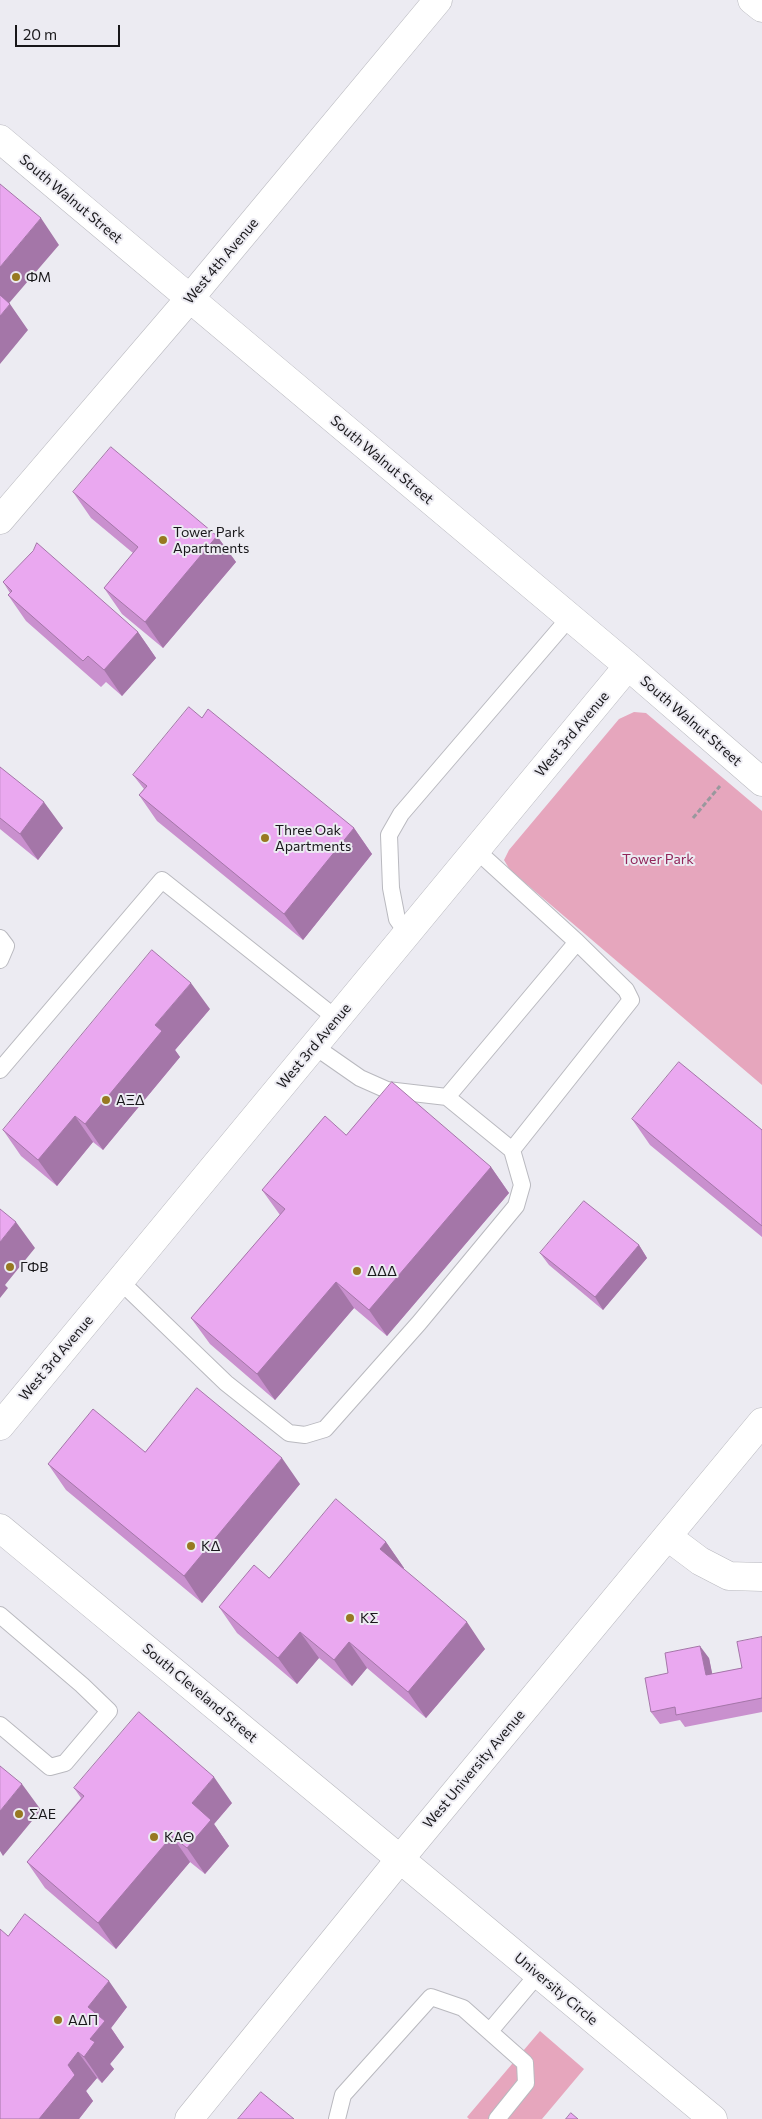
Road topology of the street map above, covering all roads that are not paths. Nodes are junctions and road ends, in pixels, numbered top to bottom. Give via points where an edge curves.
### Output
1 (438, 0) edge
2 (752, 0) edge
3 (762, 8) edge
4 (0, 139) edge
5 (190, 298) junction
6 (0, 520) edge
7 (570, 617) junction
8 (628, 666) junction
9 (762, 782) edge
10 (476, 850) junction
11 (407, 933) junction
12 (0, 938) edge
13 (577, 942) junction
14 (0, 960) edge
15 (337, 1019) junction
16 (314, 1046) junction
17 (0, 1070) edge
18 (447, 1097) junction
19 (512, 1150) junction
20 (120, 1280) junction
21 (762, 1422) edge
22 (0, 1426) edge
23 (0, 1528) edge
24 (668, 1537) junction
25 (762, 1577) edge
26 (0, 1615) edge
27 (0, 1725) edge
28 (400, 1859) junction
29 (538, 1974) junction
30 (490, 2031) junction
31 (189, 2119) edge
32 (337, 2119) edge
33 (497, 2119) edge
34 (713, 2119) edge

1 - 5 street, West 4th Avenue
2 - 3 street
4 - 5 street, South Walnut Street
5 - 6 street, West 4th Avenue
5 - 7 street, South Walnut Street
7 - 8 street, South Walnut Street
7 - 11 lane via 401,814 389,835 390,888 397,920
8 - 9 street, South Walnut Street
8 - 10 street, West 3rd Avenue
10 - 11 street, West 3rd Avenue
10 - 13 lane
11 - 15 street, West 3rd Avenue
12 - 14 lane via 6,946
13 - 18 lane
13 - 19 lane via 626,990 631,1000
15 - 16 street, West 3rd Avenue
15 - 17 lane via 162,880
16 - 18 lane via 360,1078 387,1090
16 - 20 street, West 3rd Avenue
18 - 19 lane
19 - 20 lane via 522,1185 516,1206 325,1429 305,1434 289,1433 226,1383
20 - 22 street, West 3rd Avenue
21 - 24 street, West University Avenue
23 - 28 street, South Cleveland Street
24 - 25 street via 700,1561 729,1576
24 - 28 street, West University Avenue
26 - 27 lane via 109,1711 65,1763 50,1767
28 - 29 street, University Circle
28 - 31 street, West University Avenue
29 - 30 lane
29 - 34 street, University Circle
30 - 32 lane via 463,2008 432,1997 343,2095
30 - 33 lane via 525,2063 526,2084

